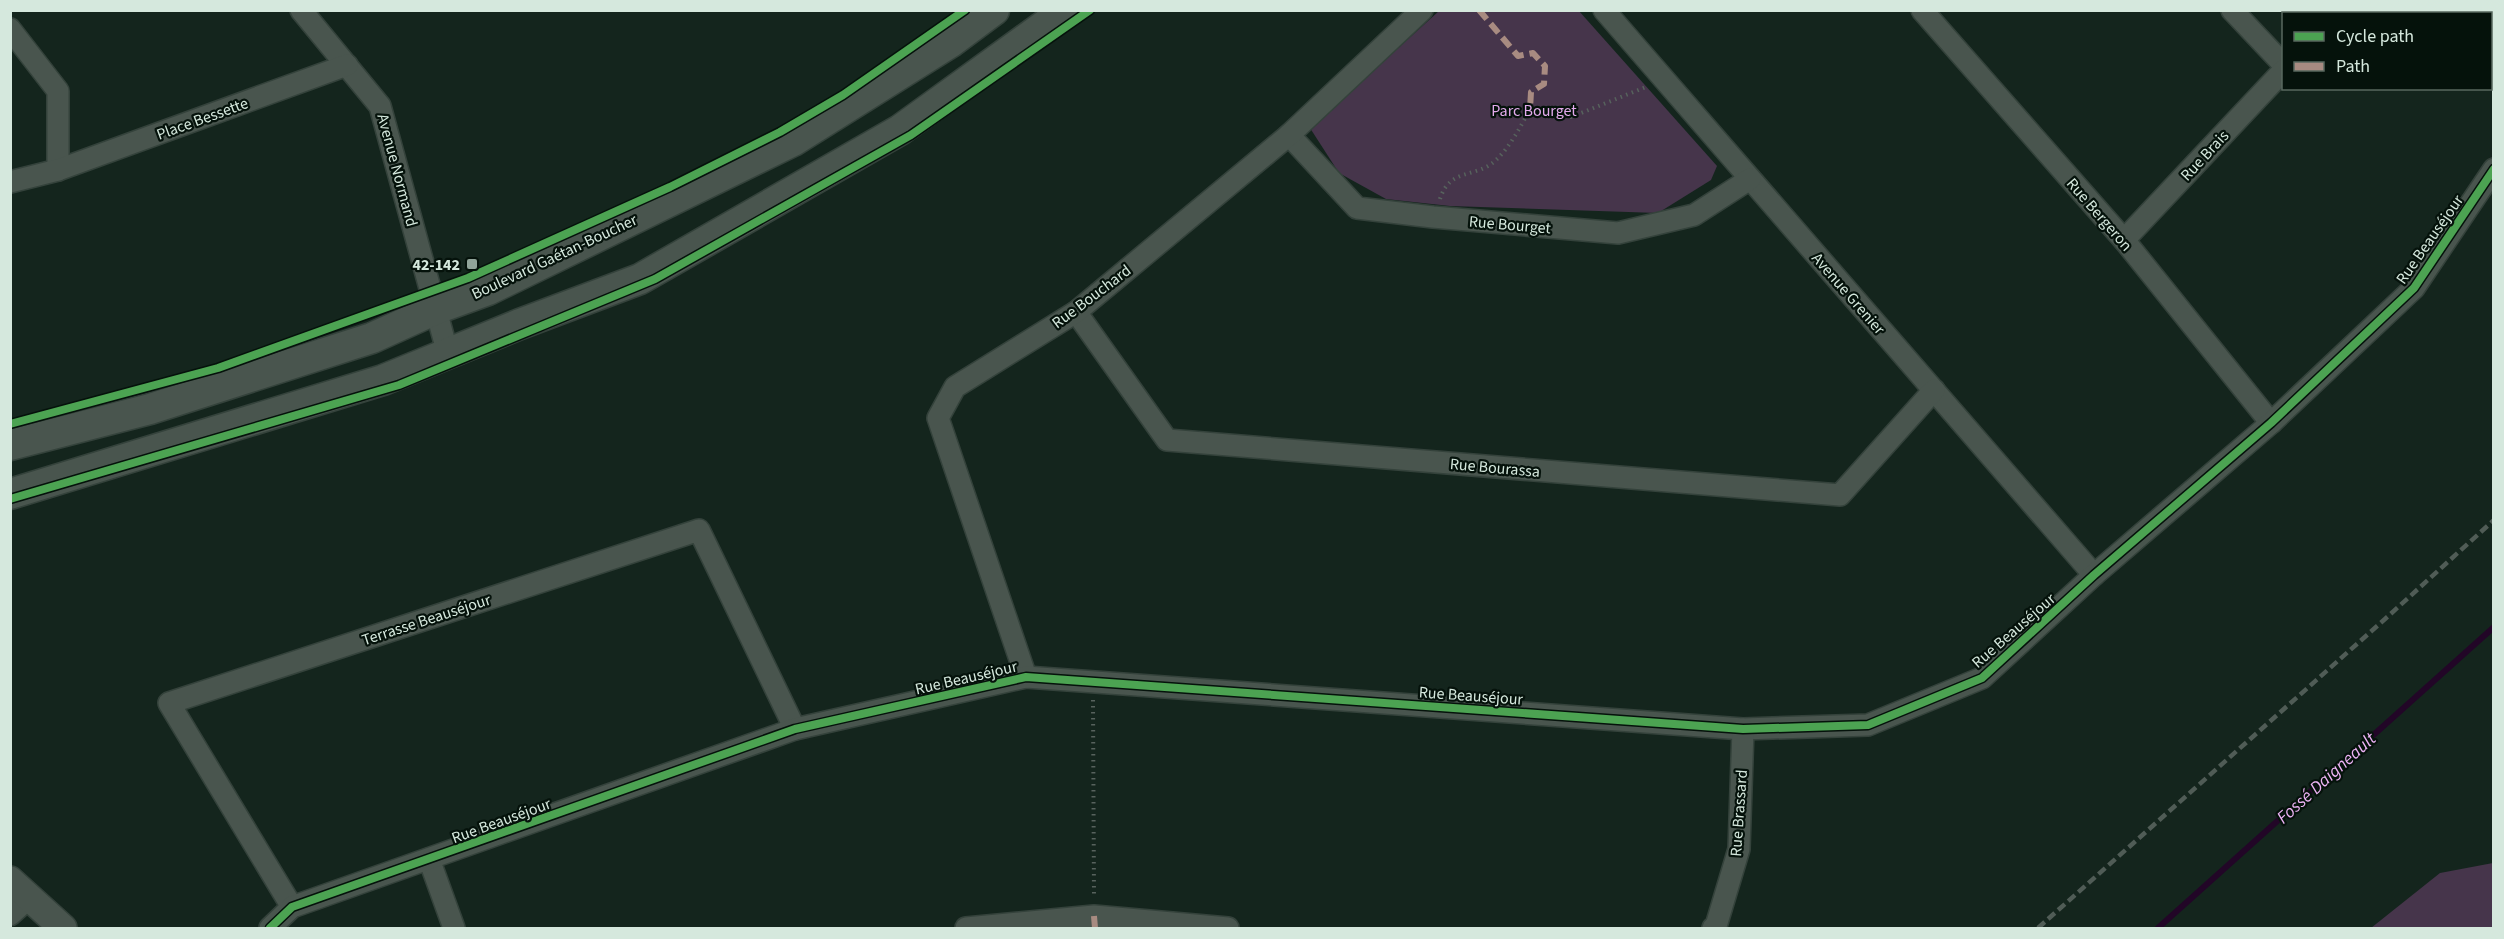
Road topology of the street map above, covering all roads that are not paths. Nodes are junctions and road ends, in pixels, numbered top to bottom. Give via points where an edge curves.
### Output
1 (301, 10) edge
2 (994, 10) edge
3 (1066, 10) edge
4 (1422, 10) edge
5 (1604, 10) edge
6 (1922, 10) edge
7 (2232, 10) edge
8 (10, 29) edge
9 (2282, 64) edge
10 (347, 65) junction
11 (2282, 71) edge
12 (1289, 135) junction
13 (2493, 169) edge
14 (58, 170) junction
15 (1750, 179) junction
16 (10, 182) edge
17 (2124, 240) junction
18 (436, 309) junction
19 (1076, 312) junction
20 (448, 354) junction
21 (1934, 390) junction
22 (2271, 423) junction
23 (10, 445) edge
24 (10, 494) edge
25 (2094, 575) junction
26 (1026, 677) junction
27 (795, 729) junction
28 (1743, 729) junction
29 (429, 859) junction
30 (17, 897) edge
31 (292, 907) junction
32 (63, 928) edge
33 (270, 928) edge
34 (454, 928) edge
35 (966, 928) edge
36 (1228, 928) edge
37 (1713, 928) edge

1 - 10 street, Avenue Normand
2 - 18 main road, Boulevard Gaétan-Boucher via 951,42 794,141 488,290
3 - 20 main road via 900,130 640,279
4 - 12 street, Rue Bouchard
5 - 15 street, Avenue Grenier
6 - 17 street, Rue Bergeron
7 - 9 street
8 - 14 street via 58,92
10 - 14 street, Place Bessette
10 - 18 street, Avenue Normand via 380,106
11 - 17 street, Rue Brais
12 - 15 street, Rue Bourget via 1357,208 1433,217 1618,233 1694,215
12 - 19 street, Rue Bouchard
13 - 22 street, Rue Beauséjour via 2414,288
14 - 16 street, Place Bessette
15 - 21 street, Avenue Grenier
17 - 22 street, Rue Bergeron
18 - 20 street, Avenue Normand
18 - 23 main road, Boulevard Gaétan-Boucher via 372,338 161,406
19 - 21 street, Rue Bourassa via 1167,440 1840,495
19 - 26 street, Rue Bouchard via 955,387 938,418
20 - 24 main road via 372,384
21 - 25 street, Avenue Grenier
22 - 25 street, Rue Beauséjour
25 - 28 street, Rue Beauséjour via 1982,678 1868,725
26 - 27 street, Rue Beauséjour
26 - 28 street, Rue Beauséjour
27 - 29 street, Rue Beauséjour
27 - 31 street, Terrasse Beauséjour via 699,530 169,703
28 - 37 street, Rue Brassard via 1739,849
29 - 31 street, Rue Beauséjour
29 - 34 street
30 - 32 street
31 - 33 street, Rue Beauséjour
35 - 36 street via 1094,916

